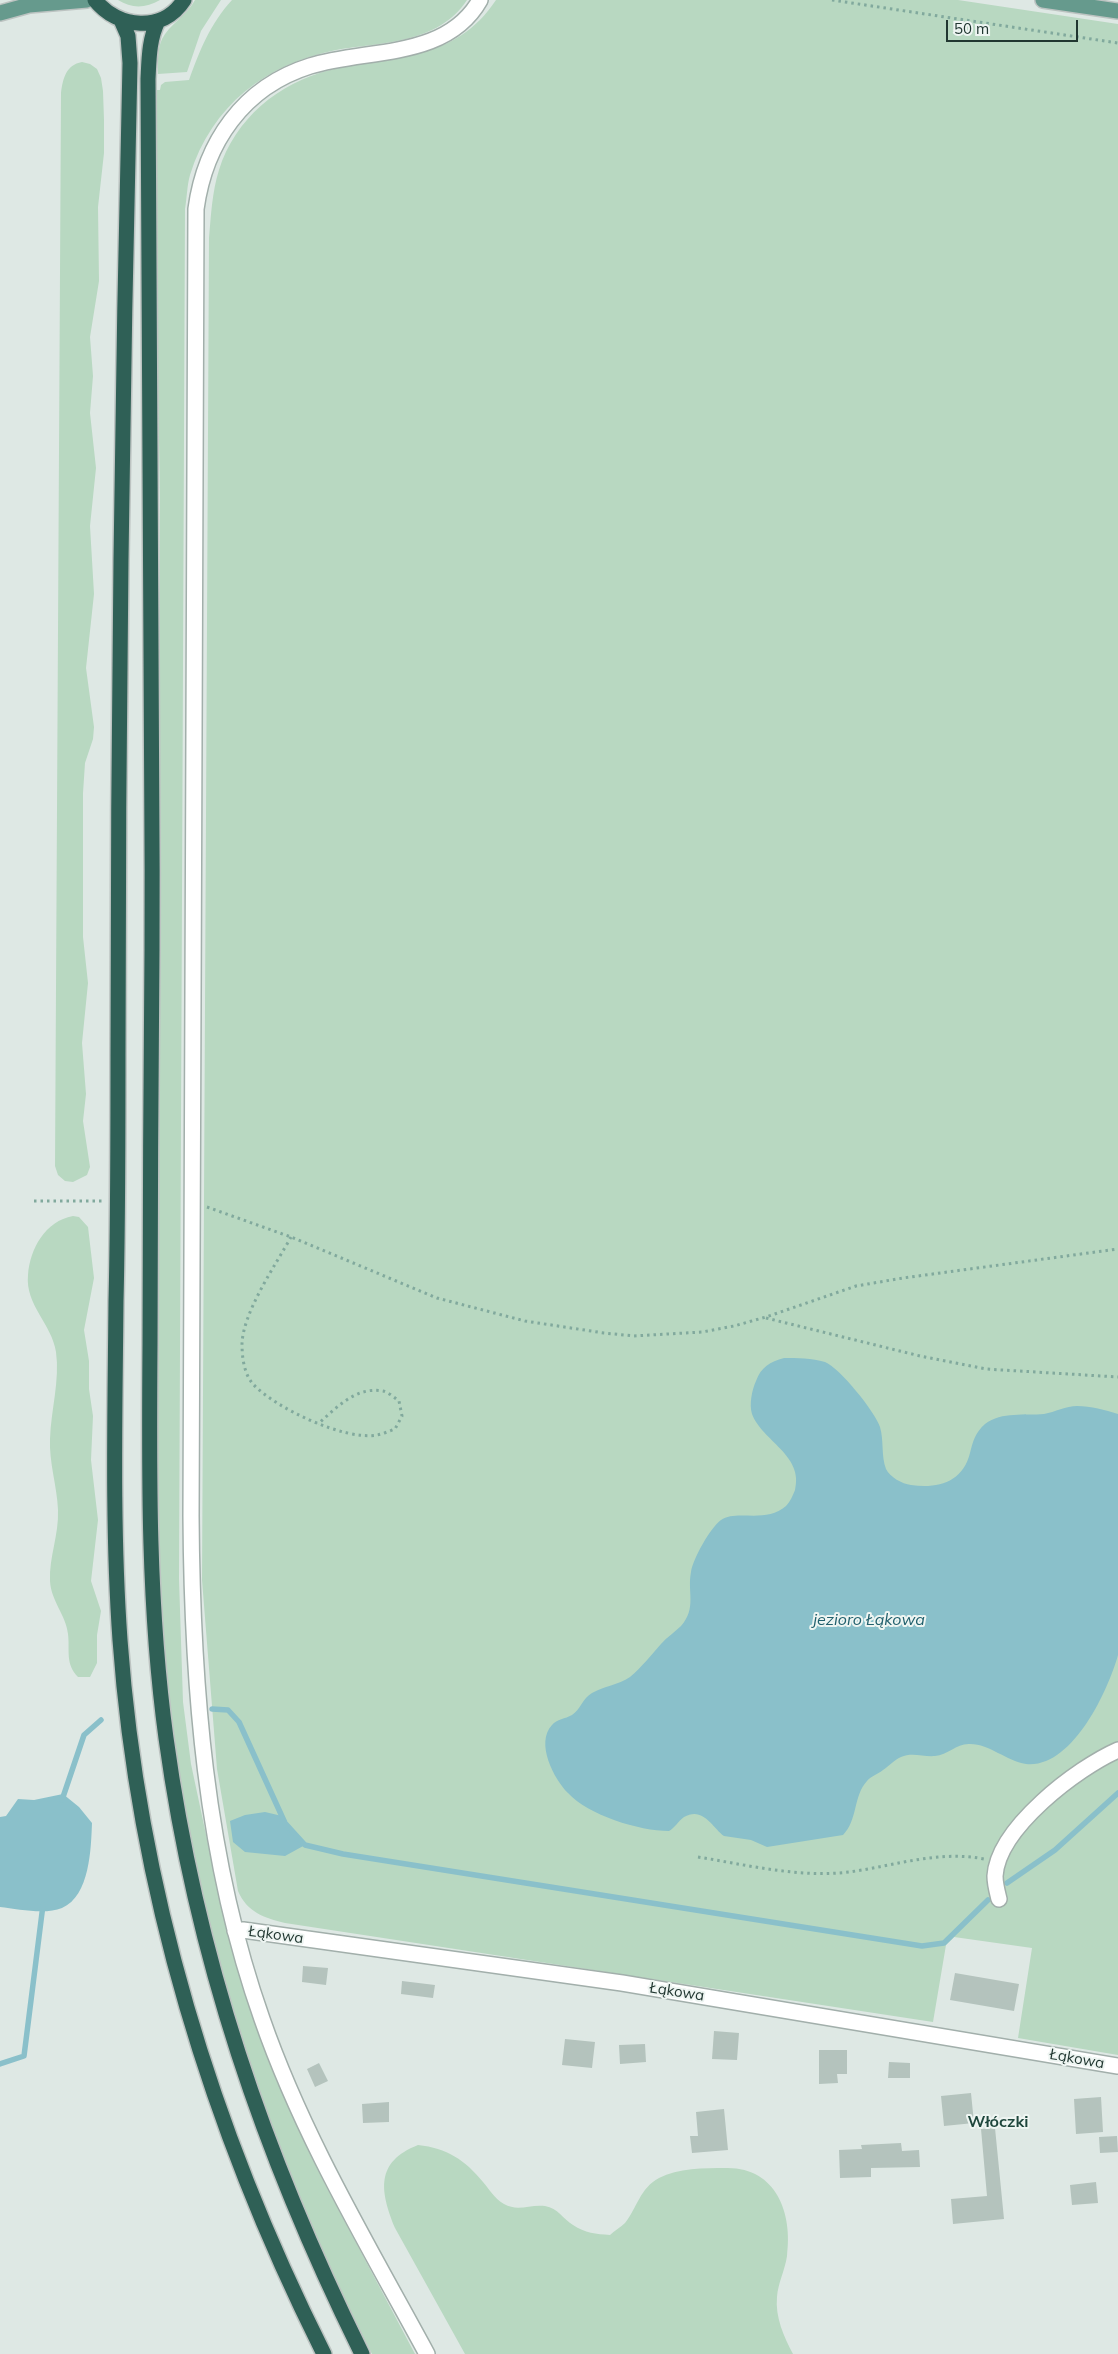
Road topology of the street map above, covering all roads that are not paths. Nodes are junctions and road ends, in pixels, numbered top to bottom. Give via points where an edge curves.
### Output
1 (89, 0) edge
2 (95, 0) edge
3 (184, 0) edge
4 (480, 0) edge
5 (1043, 0) edge
6 (33, 3) edge
7 (1118, 11) edge
8 (0, 13) edge
9 (120, 20) junction
10 (158, 21) junction
11 (1118, 1750) edge
12 (999, 1899) dead end
13 (235, 1931) junction
14 (1118, 2066) edge
15 (324, 2354) edge
16 (362, 2354) edge
17 (427, 2354) edge

1 - 2 main road
1 - 6 main road
2 - 9 highway
3 - 10 highway via 171,14
4 - 13 street via 463,22 431,41 309,66 263,90 245,105 218,140 206,163 196,209 191,1532 194,1636 208,1784
5 - 7 main road
6 - 8 main road
9 - 10 highway via 143,24
9 - 15 highway via 128,36 130,63 118,717 116,1579 128,1712 147,1837 170,1947 206,2071 263,2225
10 - 16 highway via 149,53 148,79 153,723 149,1466 154,1628 166,1737 184,1849 222,2005 282,2179 329,2288
11 - 12 street via 1045,1798 1014,1833 997,1866 995,1876
13 - 14 street, Łąkowa via 622,1984
13 - 17 street via 262,2021 289,2088 343,2199

